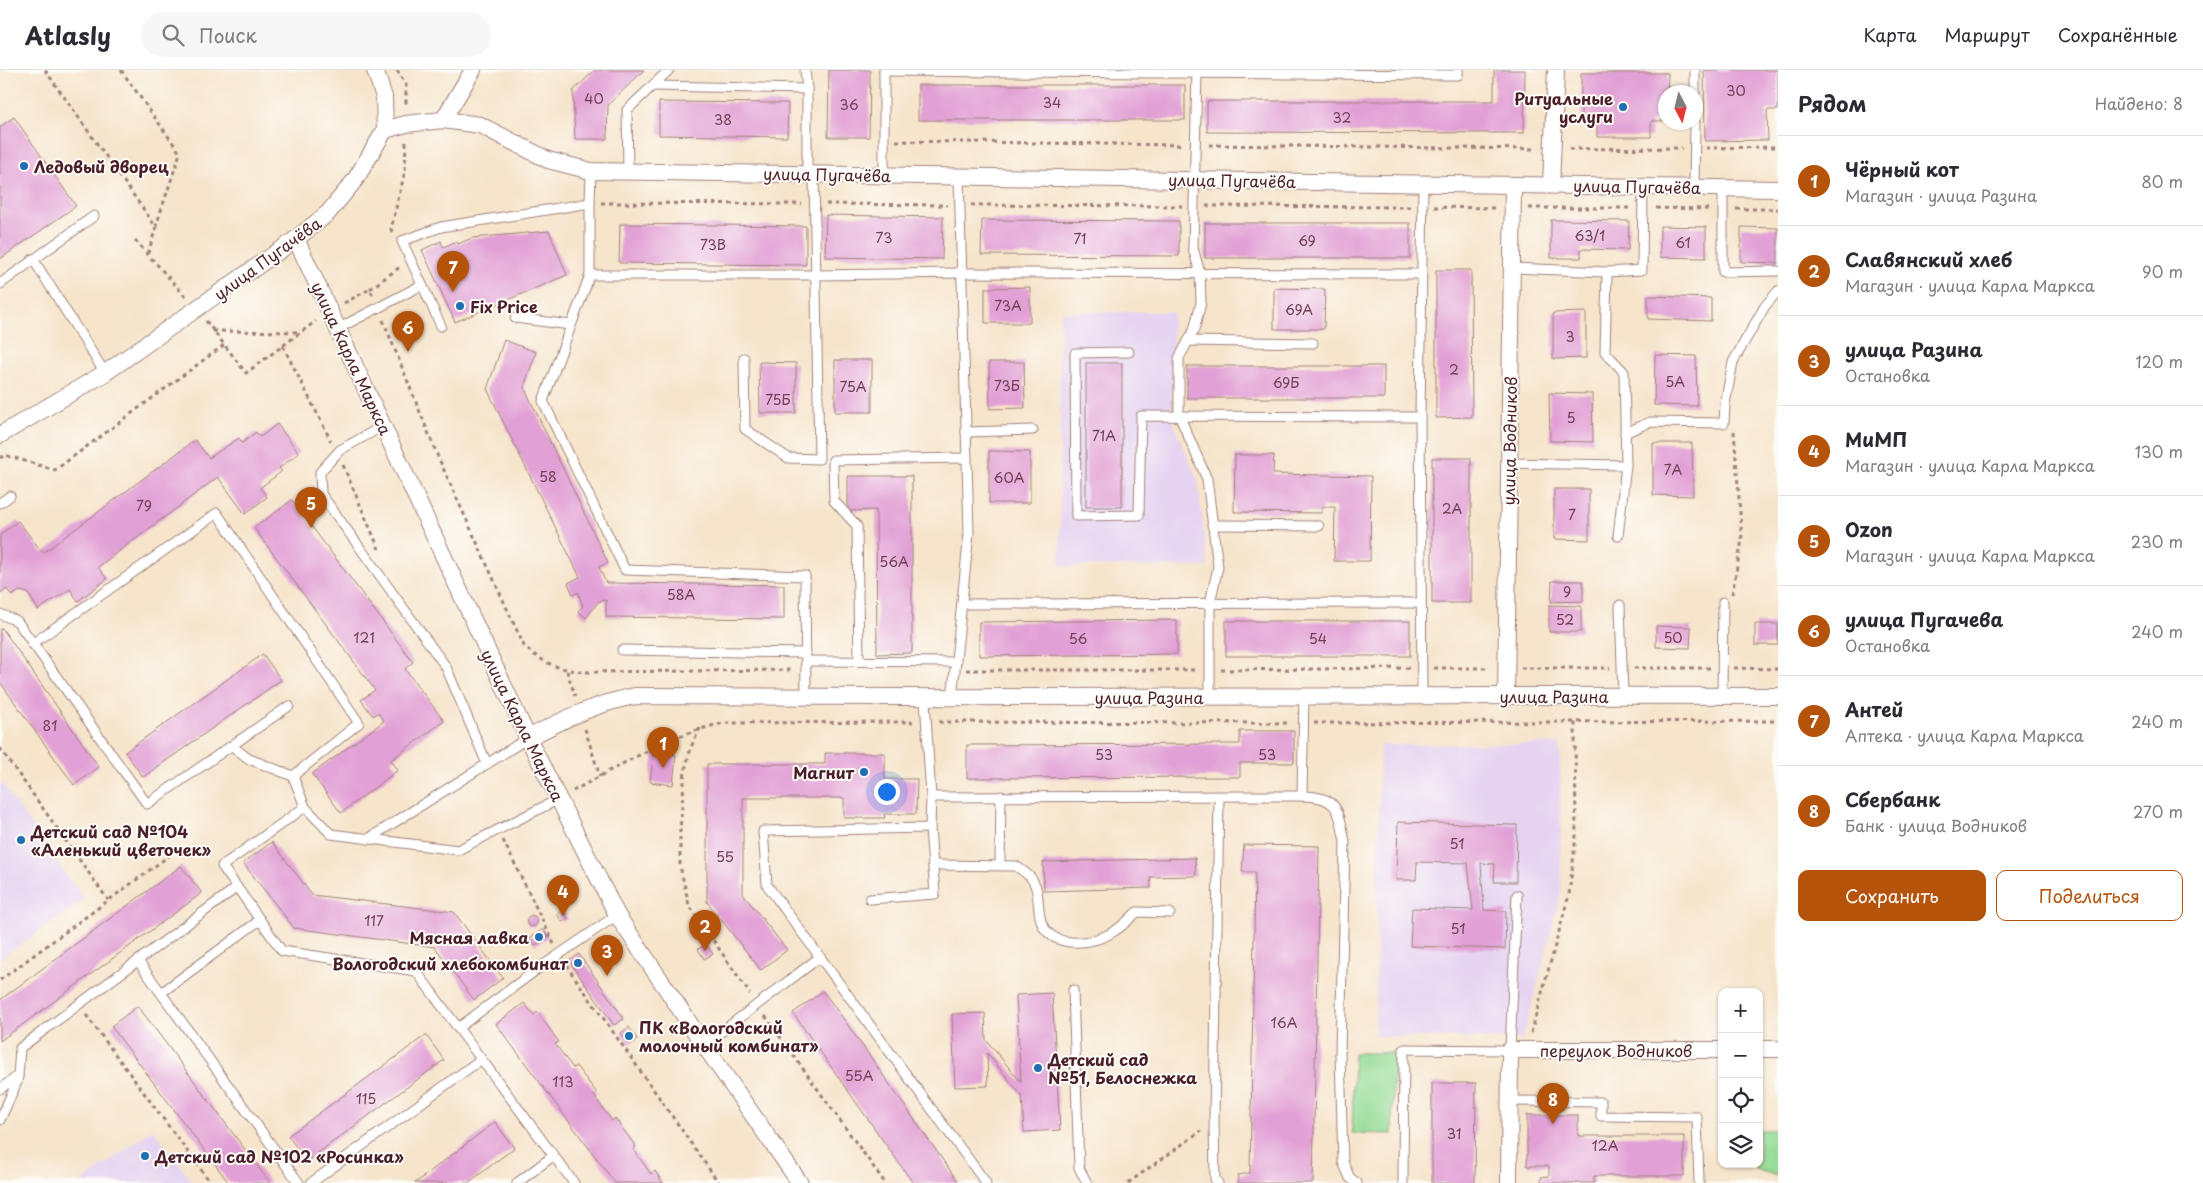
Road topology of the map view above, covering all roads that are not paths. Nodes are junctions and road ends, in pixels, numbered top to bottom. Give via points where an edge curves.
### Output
1 (375, 70) edge
2 (473, 70) edge
3 (669, 70) edge
4 (805, 70) edge
5 (1458, 70) edge
6 (1556, 70) edge
7 (1695, 70) edge
8 (884, 71) edge
9 (1197, 72) edge
10 (1695, 85) edge
11 (652, 86) junction
12 (807, 89) junction
13 (443, 120) junction
14 (385, 130) junction
15 (1695, 130) edge
16 (628, 171) junction
17 (591, 172) junction
18 (811, 174) junction
19 (884, 175) junction
20 (960, 176) junction
21 (1194, 179) junction
22 (1423, 183) junction
23 (1513, 185) junction
24 (1552, 185) junction
25 (1643, 186) junction
26 (1694, 188) junction
27 (1723, 188) junction
28 (1778, 189) edge
29 (590, 203) junction
30 (94, 216) dead end
31 (296, 239) junction
32 (33, 259) junction
33 (1512, 268) junction
34 (1778, 271) edge
35 (1607, 272) junction
36 (962, 273) junction
37 (1200, 273) junction
38 (1421, 274) junction
39 (590, 275) junction
40 (815, 275) junction
41 (0, 284) edge
42 (422, 286) junction
43 (1778, 291) edge
44 (515, 318) dead end
45 (571, 325) junction
46 (441, 326) dead end
47 (339, 328) junction
48 (1188, 341) junction
49 (1313, 343) dead end
50 (1129, 352) dead end
51 (744, 358) dead end
52 (105, 373) junction
53 (1179, 416) junction
54 (1420, 417) junction
55 (383, 426) junction
56 (1033, 430) dead end
57 (966, 432) junction
58 (1626, 433) junction
59 (0, 435) edge
60 (967, 458) junction
61 (1509, 463) junction
62 (1626, 465) junction
63 (10, 496) dead end
64 (0, 503) edge
65 (1212, 525) junction
66 (1320, 526) dead end
67 (1618, 536) dead end
68 (1722, 602) road end
69 (1210, 603) junction
70 (1420, 603) junction
71 (962, 604) junction
72 (1620, 605) dead end
73 (0, 614) edge
74 (32, 644) junction
75 (622, 650) dead end
76 (806, 661) junction
77 (859, 661) junction
78 (956, 666) junction
79 (1304, 696) junction
80 (1422, 696) junction
81 (1506, 696) junction
82 (1622, 696) junction
83 (1722, 696) junction
84 (1778, 696) edge
85 (1210, 697) junction
86 (806, 698) junction
87 (925, 699) junction
88 (952, 699) junction
89 (289, 706) dead end
90 (528, 738) junction
91 (232, 746) junction
92 (487, 764) junction
93 (293, 776) junction
94 (1001, 796) junction
95 (1219, 796) junction
96 (1302, 796) junction
97 (931, 797) junction
98 (559, 799) junction
99 (304, 807) junction
100 (930, 828) junction
101 (368, 839) junction
102 (933, 865) junction
103 (1000, 865) junction
104 (236, 888) junction
105 (1517, 895) dead end
106 (870, 900) dead end
107 (1170, 913) dead end
108 (617, 914) junction
109 (260, 920) junction
110 (820, 957) junction
111 (138, 961) junction
112 (1073, 990) dead end
113 (161, 993) junction
114 (458, 1028) junction
115 (704, 1045) junction
116 (1763, 1049) edge
117 (1778, 1049) edge
118 (1510, 1050) junction
119 (1718, 1050) edge
120 (480, 1060) junction
121 (18, 1076) junction
122 (0, 1089) edge
123 (1509, 1101) junction
124 (0, 1120) edge
125 (553, 1156) junction
126 (299, 1183) edge
127 (311, 1183) edge
128 (517, 1183) edge
129 (574, 1183) edge
130 (800, 1183) edge
131 (986, 1183) edge
132 (1087, 1183) edge
133 (1218, 1183) edge
134 (1357, 1183) edge
135 (1403, 1183) edge
136 (1509, 1183) edge
137 (1699, 1183) edge

1 - 14 street via 384,97
2 - 13 street
3 - 11 lane
4 - 12 lane
5 - 9 lane via 1458,75
6 - 24 street
7 - 10 lane
8 - 9 lane
8 - 19 lane
9 - 21 lane
11 - 12 lane
11 - 16 lane via 627,110
12 - 18 lane
13 - 14 street, улица Пугачёва
13 - 17 street, улица Пугачёва via 480,125 548,160
14 - 31 street, улица Пугачёва via 355,180 328,213
15 - 26 lane
16 - 17 street, улица Пугачёва
16 - 18 street, улица Пугачёва
17 - 29 lane
18 - 19 street, улица Пугачёва
18 - 40 lane
19 - 20 street, улица Пугачёва
20 - 21 street, улица Пугачёва
20 - 36 lane
21 - 22 street, улица Пугачёва
21 - 37 lane via 1193,248
22 - 23 street, улица Пугачёва
22 - 38 lane
23 - 24 street, улица Пугачёва
23 - 33 street, улица Водников
24 - 25 street, улица Пугачёва
25 - 26 street, улица Пугачёва
25 - 35 lane via 1642,270
26 - 27 street, улица Пугачёва
27 - 28 street, улица Пугачёва
27 - 34 lane via 1723,272
29 - 39 lane
29 - 42 lane via 441,227 402,241
30 - 32 lane
31 - 47 street, улица Карла Маркса
31 - 52 street, улица Пугачёва via 195,302
32 - 41 lane
32 - 52 lane
33 - 35 lane
33 - 61 street, улица Водников
35 - 58 lane via 1605,352 1624,372
36 - 37 lane
36 - 40 lane
36 - 57 lane
37 - 38 lane
37 - 48 lane via 1201,303
38 - 54 lane
39 - 40 lane
39 - 45 lane
40 - 51 lane via 819,459 788,458 745,429
42 - 46 lane
42 - 47 lane
43 - 58 lane via 1733,362 1724,422 1650,422
44 - 45 lane
45 - 76 lane via 543,401 625,570 805,576
47 - 55 street, улица Карла Маркса
48 - 49 lane
48 - 53 lane via 1180,358
50 - 53 lane via 1075,353 1076,516 1139,515 1141,416
52 - 59 street, улица Пугачёва
53 - 54 lane
53 - 65 lane via 1207,479
54 - 70 lane
55 - 90 street, улица Карла Маркса
55 - 92 lane via 338,453 320,472 320,494 446,667
56 - 57 lane
57 - 60 lane
58 - 62 lane
60 - 71 lane via 969,533
60 - 77 lane via 833,460 834,501 858,526
61 - 62 lane
61 - 81 street, улица Водников
62 - 67 lane
63 - 64 lane
65 - 66 lane
65 - 69 lane via 1218,568
68 - 83 lane
69 - 70 lane
69 - 71 lane
69 - 85 lane
70 - 80 lane
71 - 78 lane
72 - 82 lane
73 - 74 lane via 17,622
74 - 91 lane via 147,804
74 - 93 lane via 216,512 359,723
75 - 76 lane
76 - 77 lane
76 - 86 lane
77 - 78 lane
78 - 88 lane
79 - 80 street, улица Разина
79 - 85 street, улица Разина
79 - 96 lane
80 - 81 street, улица Разина
81 - 82 street, улица Разина
82 - 83 street, улица Разина
83 - 84 street, улица Разина
85 - 88 street, улица Разина
86 - 87 street, улица Разина
86 - 90 street, улица Разина via 635,696 580,712
87 - 88 street, улица Разина
87 - 97 lane
89 - 91 lane
90 - 92 lane
90 - 98 street, улица Карла Маркса
91 - 93 lane via 249,760
92 - 101 lane
93 - 99 lane
94 - 95 lane
94 - 97 lane
94 - 103 lane
95 - 96 lane
95 - 133 lane via 1214,1122 1215,1179
96 - 134 lane via 1322,797 1329,801 1339,813 1345,842 1340,1053 1343,1162 1350,1178
97 - 100 lane
98 - 101 lane via 458,850
98 - 108 street, улица Карла Маркса
99 - 101 lane via 331,834
99 - 104 lane via 222,866
100 - 102 lane
100 - 110 lane via 763,831 766,886
102 - 103 lane
102 - 106 lane via 935,894
103 - 107 lane via 1016,866 1034,882 1042,925 1050,936 1063,942 1100,938 1116,930 1137,912
104 - 109 lane
104 - 111 lane
105 - 118 lane
108 - 114 lane
108 - 115 street, улица Карла Маркса
109 - 113 lane
109 - 114 lane via 282,951 416,971
110 - 115 lane
110 - 131 lane
111 - 113 lane
111 - 121 lane via 20,1048
112 - 132 lane via 1079,1168
113 - 126 lane
114 - 120 lane
115 - 130 street, улица Карла Маркса
116 - 117 street
118 - 119 street, переулок Водников
118 - 123 street
118 - 135 lane via 1404,1048
120 - 125 lane
120 - 127 lane
121 - 122 lane
121 - 124 lane
123 - 136 street
123 - 137 lane via 1601,1102 1601,1116 1698,1116
125 - 128 lane
125 - 129 lane

